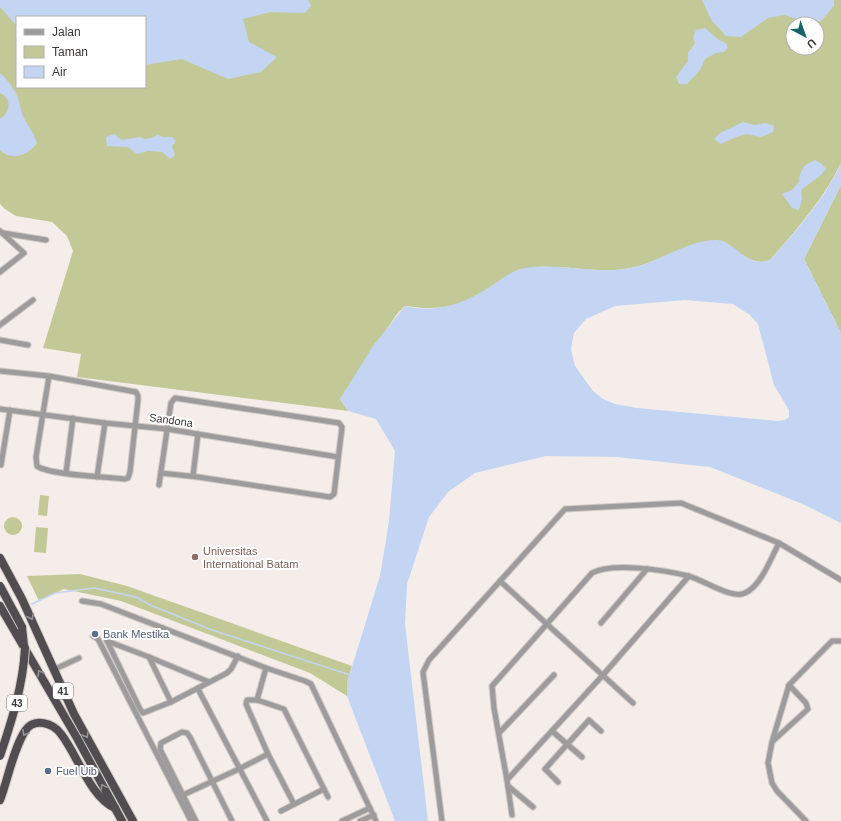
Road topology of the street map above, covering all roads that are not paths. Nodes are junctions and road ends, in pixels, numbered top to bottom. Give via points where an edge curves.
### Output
1 (1, 232) edge
2 (46, 240) dead end
3 (0, 272) edge
4 (32, 300) dead end
5 (0, 325) edge
6 (0, 340) edge
7 (28, 345) dead end
8 (0, 371) edge
9 (49, 376) junction
10 (0, 409) edge
11 (10, 410) junction
12 (42, 414) junction
13 (73, 418) junction
14 (105, 423) junction
15 (135, 425) junction
16 (167, 429) junction
17 (198, 434) junction
18 (338, 457) junction
19 (1, 465) dead end
20 (161, 472) junction
21 (66, 473) junction
22 (193, 476) junction
23 (97, 477) junction
24 (159, 485) dead end
25 (779, 543) junction
26 (0, 558) edge
27 (647, 569) junction
28 (689, 576) junction
29 (841, 580) edge
30 (500, 581) junction
31 (0, 586) edge
32 (22, 599) junction
33 (82, 601) dead end
34 (0, 607) edge
35 (601, 623) dead end
36 (547, 624) junction
37 (93, 636) dead end
38 (841, 641) edge
39 (149, 656) junction
40 (238, 656) junction
41 (79, 658) dead end
42 (266, 668) junction
43 (53, 670) junction
44 (554, 675) dead end
45 (603, 675) junction
46 (209, 682) junction
47 (789, 685) junction
48 (198, 689) junction
49 (257, 700) junction
50 (171, 702) junction
51 (633, 703) dead end
52 (552, 731) junction
53 (601, 731) dead end
54 (499, 733) junction
55 (772, 742) junction
56 (567, 744) junction
57 (268, 754) junction
58 (0, 756) edge
59 (582, 757) dead end
60 (239, 769) junction
61 (507, 780) junction
62 (212, 782) junction
63 (558, 782) dead end
64 (508, 786) junction
65 (324, 789) junction
66 (183, 795) junction
67 (328, 797) dead end
68 (0, 800) edge
69 (294, 804) junction
70 (533, 807) dead end
71 (115, 808) junction
72 (370, 808) junction
73 (281, 811) dead end
74 (374, 815) junction
75 (512, 815) dead end
76 (122, 821) edge
77 (133, 821) edge
78 (192, 821) edge
79 (196, 821) edge
80 (232, 821) edge
81 (268, 821) edge
82 (342, 821) edge
83 (360, 821) edge
84 (376, 821) edge
85 (442, 821) edge
86 (806, 821) edge

1 - 2 street
1 - 3 street via 24,253
4 - 5 street
6 - 7 street
8 - 9 street
9 - 12 street
9 - 15 street via 136,392 138,400
10 - 11 street, Sandona
11 - 12 street, Sandona
11 - 19 street
12 - 13 street, Sandona
12 - 21 street via 36,464 39,467
13 - 14 street, Sandona
13 - 21 street
14 - 15 street, Sandona
14 - 23 street
15 - 16 street, Sandona
15 - 23 street via 128,478
16 - 17 street, Sandona
16 - 18 street via 171,403 175,398 339,423 342,427
16 - 20 street
17 - 18 street, Sandona
17 - 22 street
18 - 22 street via 334,494 330,497
20 - 22 street
20 - 24 street
21 - 23 street
25 - 28 street via 756,585 744,594 734,594
25 - 29 street
25 - 30 street via 681,503 565,509
26 - 32 highway, 41
27 - 28 street
27 - 35 street
27 - 36 street via 598,569
28 - 45 street
30 - 36 street
30 - 85 street via 429,660 424,672
31 - 58 highway, 43, bridge via 22,627 24,648 20,693
32 - 34 highway via 15,609 6,610
32 -> 43 highway, 41
33 - 40 street via 101,604
71 -> 34 highway, 41
36 - 45 street
36 - 54 street via 492,686
37 - 78 street via 98,639
38 - 47 street via 832,641
39 - 46 street
39 - 50 street
39 - 50 street via 107,641 142,712 146,713
40 - 42 street
40 - 46 street via 227,673
41 - 43 street
42 - 49 street
42 - 72 street via 313,686
43 -> 77 highway, 41 via 74,714
44 - 54 street
45 - 51 street
45 - 52 street
46 - 48 street
47 - 55 street
47 - 55 street via 806,703 808,709
48 - 50 street
48 - 60 street
49 - 57 street via 247,700 246,704
49 - 65 street via 284,709
52 - 56 street
52 - 61 street
53 - 56 street via 589,720
54 - 61 street
55 - 86 street via 768,763 772,783
56 - 59 street
56 - 63 street via 545,769
57 - 60 street
57 - 69 street
60 - 62 street
60 - 81 street
61 - 64 street
62 - 66 street
62 - 66 street via 190,737 182,732 165,741 160,749
62 - 80 street
64 - 70 street
64 - 75 street
65 - 67 street
65 - 69 street
66 - 79 street
71 -> 68 highway via 101,798 61,733 49,724 37,723 25,731
69 - 73 street
71 - 76 highway, 41
72 - 74 street
72 - 82 street
74 - 83 street
74 - 84 street

